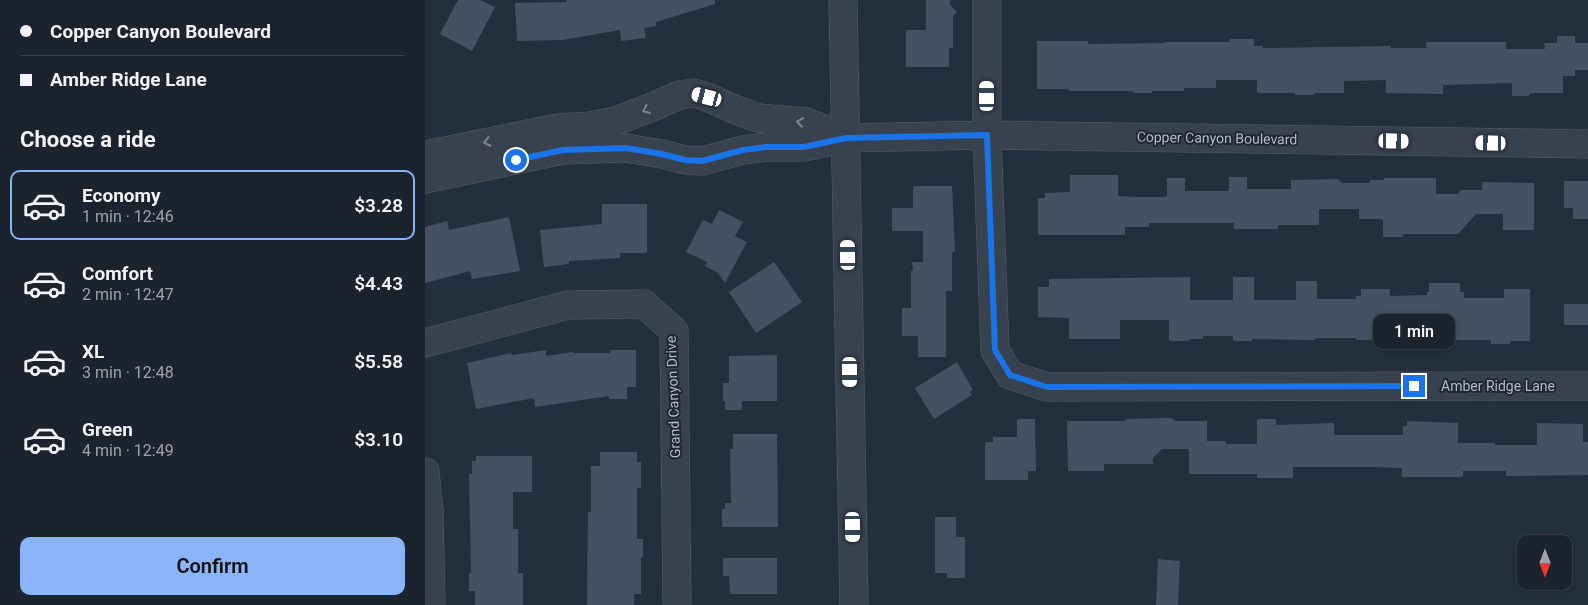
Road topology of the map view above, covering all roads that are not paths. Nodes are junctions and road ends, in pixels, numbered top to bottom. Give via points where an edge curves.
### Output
1 (843, 0) edge
2 (987, 0) edge
3 (987, 135) junction
4 (846, 138) junction
5 (1588, 144) edge
6 (425, 155) edge
7 (425, 178) edge
8 (425, 343) edge
9 (1588, 386) edge
10 (425, 472) edge
11 (431, 605) edge
12 (677, 605) edge
13 (854, 605) edge

1 - 4 street
2 - 3 street, Amber Ridge Lane
3 - 4 street, Copper Canyon Boulevard
3 - 5 street, Copper Canyon Boulevard
3 - 9 street, Amber Ridge Lane via 995,350 1010,375 1047,387
4 -> 6 street, Copper Canyon Boulevard via 806,122 758,118 694,94 679,95 616,122 558,128
4 - 7 street, Copper Canyon Boulevard via 804,147 743,150 702,161 626,148 563,150
4 - 13 street
8 - 12 street, Grand Canyon Drive via 568,305 644,304 673,331
10 - 11 street

